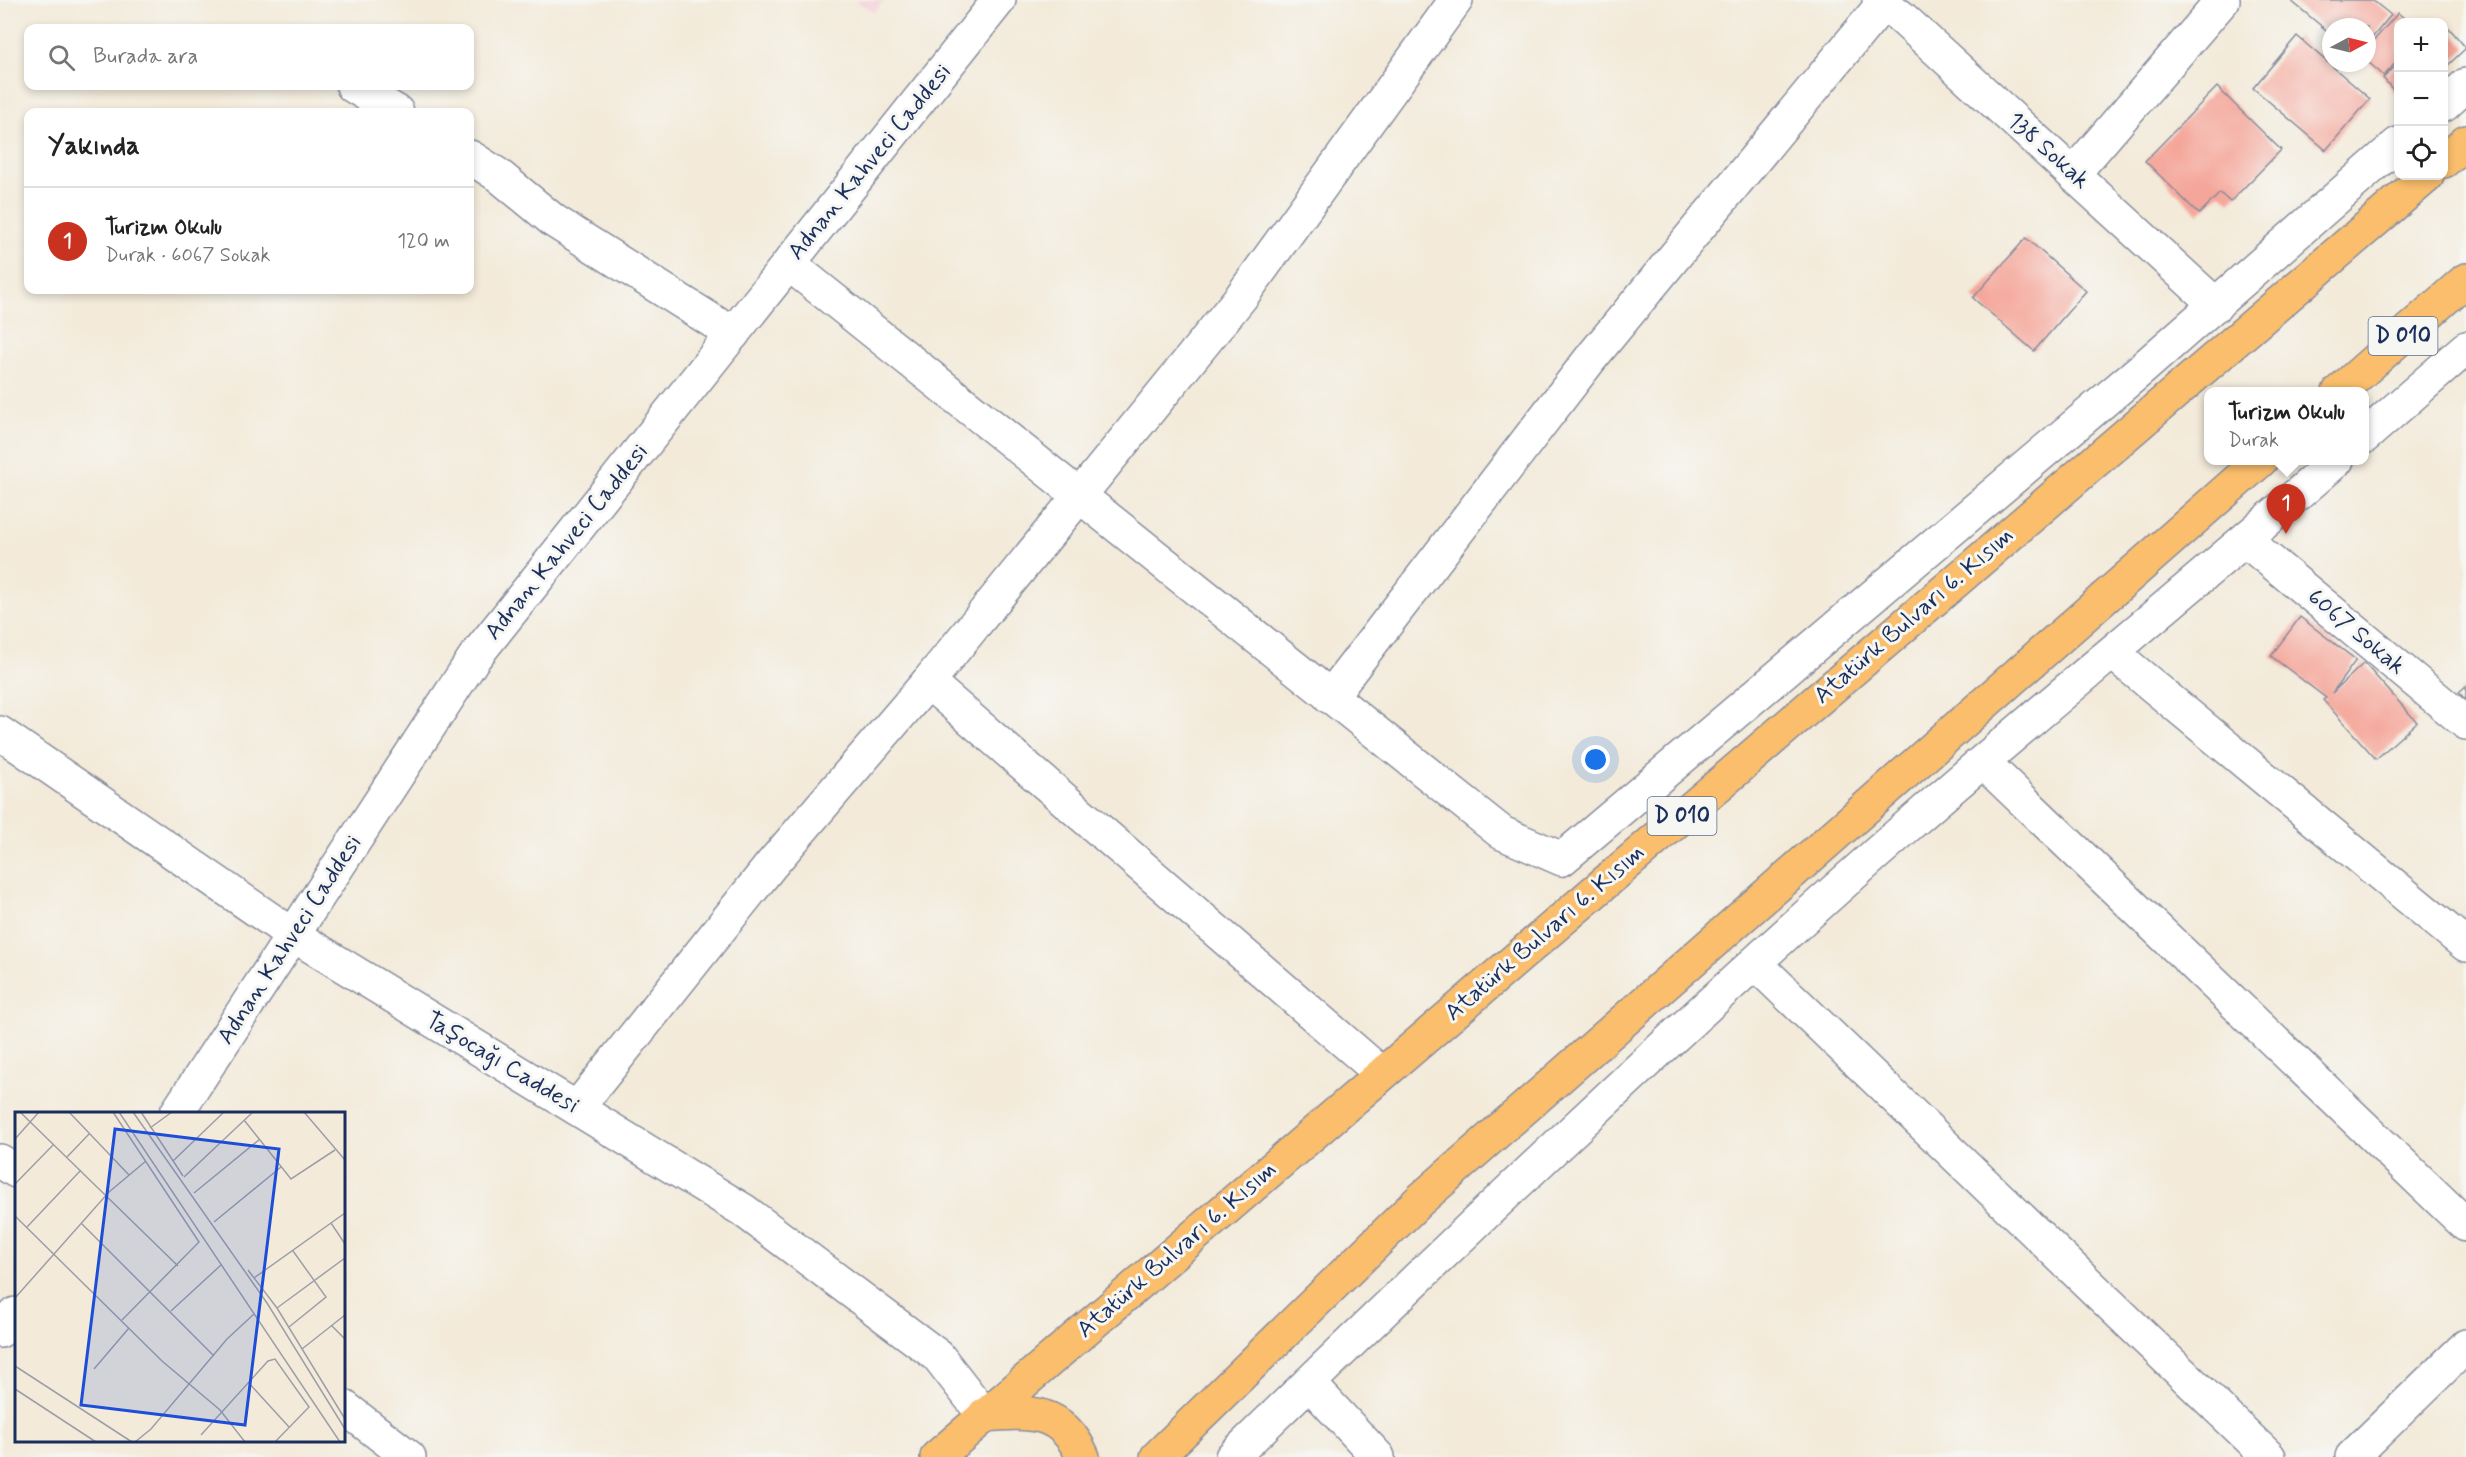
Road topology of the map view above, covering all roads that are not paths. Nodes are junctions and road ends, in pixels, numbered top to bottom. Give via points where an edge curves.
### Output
1 (999, 0) edge
2 (1456, 0) edge
3 (2223, 0) edge
4 (1883, 1) edge
5 (2466, 85) edge
6 (361, 90) edge
7 (2448, 101) edge
8 (390, 108) edge
9 (2466, 142) edge
10 (2394, 148) edge
11 (2448, 158) edge
12 (474, 160) edge
13 (2073, 174) junction
14 (2422, 180) edge
15 (789, 264) junction
16 (2466, 280) edge
17 (2216, 305) junction
18 (733, 334) junction
19 (2466, 348) edge
20 (2345, 387) edge
21 (2369, 433) edge
22 (2255, 465) edge
23 (2331, 465) edge
24 (1081, 497) junction
25 (2245, 540) junction
26 (2113, 653) junction
27 (928, 682) junction
28 (1330, 697) junction
29 (2466, 723) edge
30 (0, 733) edge
31 (1983, 762) junction
32 (293, 935) junction
33 (2466, 945) edge
34 (1756, 964) junction
35 (1382, 1074) junction
36 (577, 1108) junction
37 (177, 1112) edge
38 (0, 1161) edge
39 (15, 1170) edge
40 (2466, 1225) edge
41 (15, 1315) edge
42 (0, 1331) edge
43 (2466, 1346) edge
44 (1309, 1383) junction
45 (345, 1408) edge
46 (984, 1415) junction
47 (387, 1451) edge
48 (939, 1456) edge
49 (1083, 1457) edge
50 (1156, 1457) edge
51 (1232, 1457) edge
52 (1378, 1457) edge
53 (2269, 1457) edge
54 (2352, 1457) edge

1 - 15 street, Adnan Kahveci Caddesi
2 - 24 street via 1241,297
3 - 13 street
4 - 13 street, 138 Sokak
4 - 28 street via 1591,358
5 - 7 street
6 - 8 street
9 - 11 highway
10 - 17 street
12 - 18 street via 554,221
13 - 17 street, 138 Sokak
14 - 35 highway, Atatürk Bulvarı 6. Kısım / D 010
15 - 18 street, Adnan Kahveci Caddesi
15 - 24 street
16 - 20 highway, D 010
17 - 28 street via 1562,859 1502,833
18 - 32 street, Adnan Kahveci Caddesi via 474,658
19 - 21 street
22 - 50 highway via 1420,1200
23 - 25 street
24 - 27 street
24 - 28 street
25 - 26 street
25 - 29 street, 6067 Sokak
26 - 31 street
26 - 33 street
27 - 35 street
27 - 36 street via 771,865
30 - 32 street, Taşocağı Caddesi
31 - 34 street
31 - 40 street
32 - 36 street, Taşocağı Caddesi
32 - 37 street, Adnan Kahveci Caddesi
34 - 44 street via 1564,1137
34 - 53 street
35 - 46 highway, Atatürk Bulvarı 6. Kısım / D 010
36 - 46 street, Taşocağı Caddesi via 743,1210 938,1356
38 - 39 street
41 - 42 street
43 - 54 street
44 - 51 street
44 - 52 street
45 - 47 street
46 - 48 highway, Atatürk Bulvarı 6. Kısım / D 010
46 - 49 highway via 1026,1411 1057,1421 1076,1441

